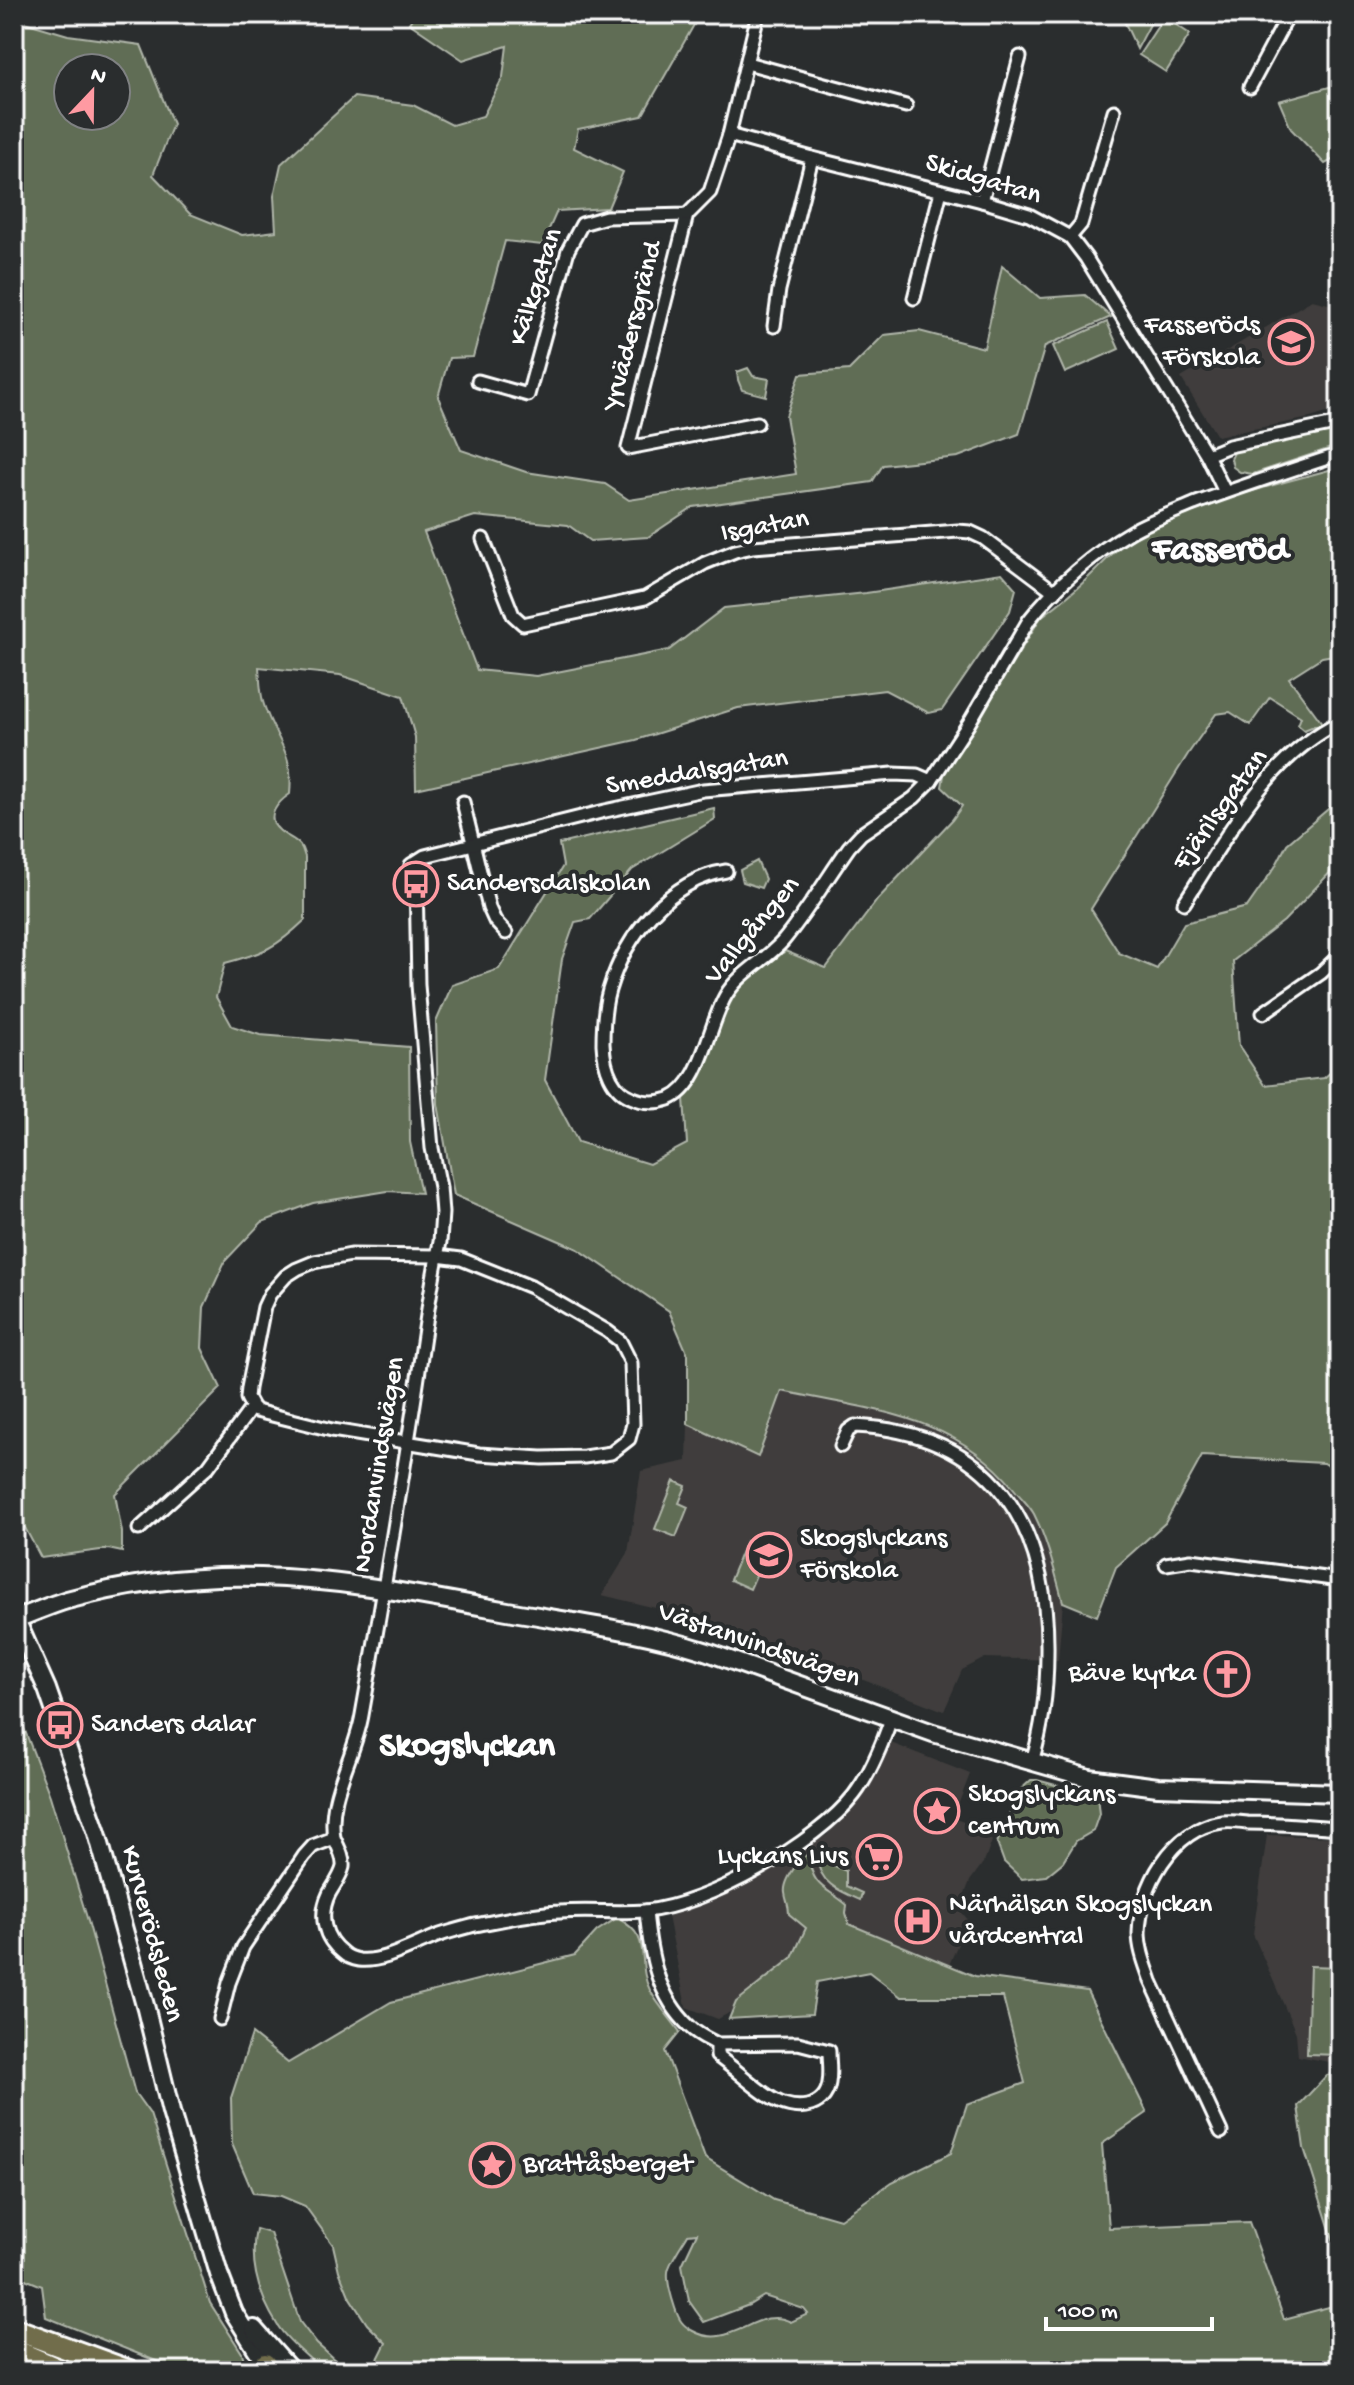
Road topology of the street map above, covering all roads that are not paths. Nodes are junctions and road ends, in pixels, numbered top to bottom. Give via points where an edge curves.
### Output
1 (758, 14) edge
2 (1289, 14) edge
3 (1020, 57) dead end
4 (747, 63) junction
5 (1250, 87) dead end
6 (906, 106) dead end
7 (1114, 111) dead end
8 (729, 135) junction
9 (812, 158) junction
10 (941, 191) junction
11 (982, 201) junction
12 (687, 215) junction
13 (1070, 237) junction
14 (914, 298) dead end
15 (774, 326) dead end
16 (478, 381) dead end
17 (757, 423) dead end
18 (1340, 423) edge
19 (1340, 454) edge
20 (1207, 455) junction
21 (1225, 492) junction
22 (483, 539) dead end
23 (1055, 592) junction
24 (1340, 722) edge
25 (931, 781) junction
26 (463, 802) dead end
27 (473, 844) junction
28 (414, 870) joint
29 (726, 871) dead end
30 (1184, 903) dead end
31 (506, 933) dead end
32 (1340, 955) edge
33 (1263, 1013) dead end
34 (437, 1256) junction
35 (252, 1407) junction
36 (408, 1442) junction
37 (841, 1446) dead end
38 (139, 1529) dead end
39 (1166, 1564) dead end
40 (1340, 1580) edge
41 (384, 1590) junction
42 (15, 1617) edge
43 (891, 1719) junction
44 (1032, 1762) junction
45 (1340, 1793) edge
46 (1340, 1828) edge
47 (334, 1838) junction
48 (646, 1911) junction
49 (220, 2019) dead end
50 (717, 2044) junction
51 (1221, 2132) dead end
52 (219, 2274) junction
53 (14, 2329) edge
54 (14, 2350) edge
55 (267, 2369) edge
56 (62, 2371) edge
57 (129, 2371) edge
58 (291, 2371) edge

1 - 4 street
2 - 5 street
3 - 11 street
4 - 6 street
4 - 8 street
7 - 13 street via 1081,224
8 - 9 street, Skidgatan
8 - 12 street via 710,192
9 - 10 street, Skidgatan
9 - 15 street
10 - 11 street, Skidgatan
10 - 14 street
11 - 13 street, Skidgatan via 1029,215
12 - 16 street, Kälkgatan via 606,217 582,224 568,250 528,395
12 - 17 street, Yrvädersgränd via 628,448
13 - 20 street, Skidgatan
18 - 20 street
19 - 21 street
20 - 21 street, Skidgatan
21 - 23 street via 1131,532
22 - 23 street, Isgatan via 513,615 523,624 645,598 705,563 753,547 958,531 983,538
23 - 25 street via 1029,620
24 - 30 street, Fjärilsgatan via 1280,764
25 - 27 street, Smeddalsgatan via 893,774 703,790
25 - 29 street, Vallgången via 861,834 783,940 727,993 688,1083 669,1099 629,1097 614,1084 603,1058 609,990 636,935 671,896 705,874
26 - 27 street
27 - 28 street, Smeddalsgatan via 425,856
27 - 31 street via 489,908
28 - 34 street, Nordanvindsvägen via 418,985 442,1213
32 - 33 street
34 - 35 street via 351,1255 314,1262 286,1276 264,1307 248,1388
34 - 36 street, Nordanvindsvägen
34 - 36 street via 461,1259 531,1287 620,1341 631,1363 633,1432 611,1453 584,1457 498,1457
35 - 36 street via 332,1430
35 - 38 street via 208,1467
36 - 41 street, Nordanvindsvägen
37 - 44 street via 855,1426 925,1438 969,1460 1010,1502 1036,1555 1047,1615 1046,1698
39 - 40 street via 1191,1560
41 - 42 street, Västanvindsvägen via 219,1577 134,1586
41 - 43 street, Västanvindsvägen via 667,1640
41 - 47 street, Nordanvindsvägen via 360,1727 331,1816
42 - 52 street, Kurverödsleden via 47,1689 97,1833
43 - 44 street, Västanvindsvägen
43 - 48 street, Nordanvindsvägen via 856,1793 813,1836 693,1900
44 - 45 street, Västanvindsvägen via 1089,1778 1158,1787
46 - 51 street via 1221,1822 1188,1836 1154,1875 1141,1917 1142,1956
47 - 48 street, Nordanvindsvägen via 343,1867 324,1906 323,1924 338,1950 359,1960 454,1930 531,1914
47 - 49 street via 304,1856 250,1935
48 - 50 street via 652,1960 670,2004 691,2028
50 - 50 street via 717,2056 786,2105 809,2106 829,2086 829,2051 798,2043
52 - 55 street, Kurverödsleden via 234,2313
52 - 58 street, Kurverödsleden via 244,2317
53 - 57 highway
54 - 56 highway

